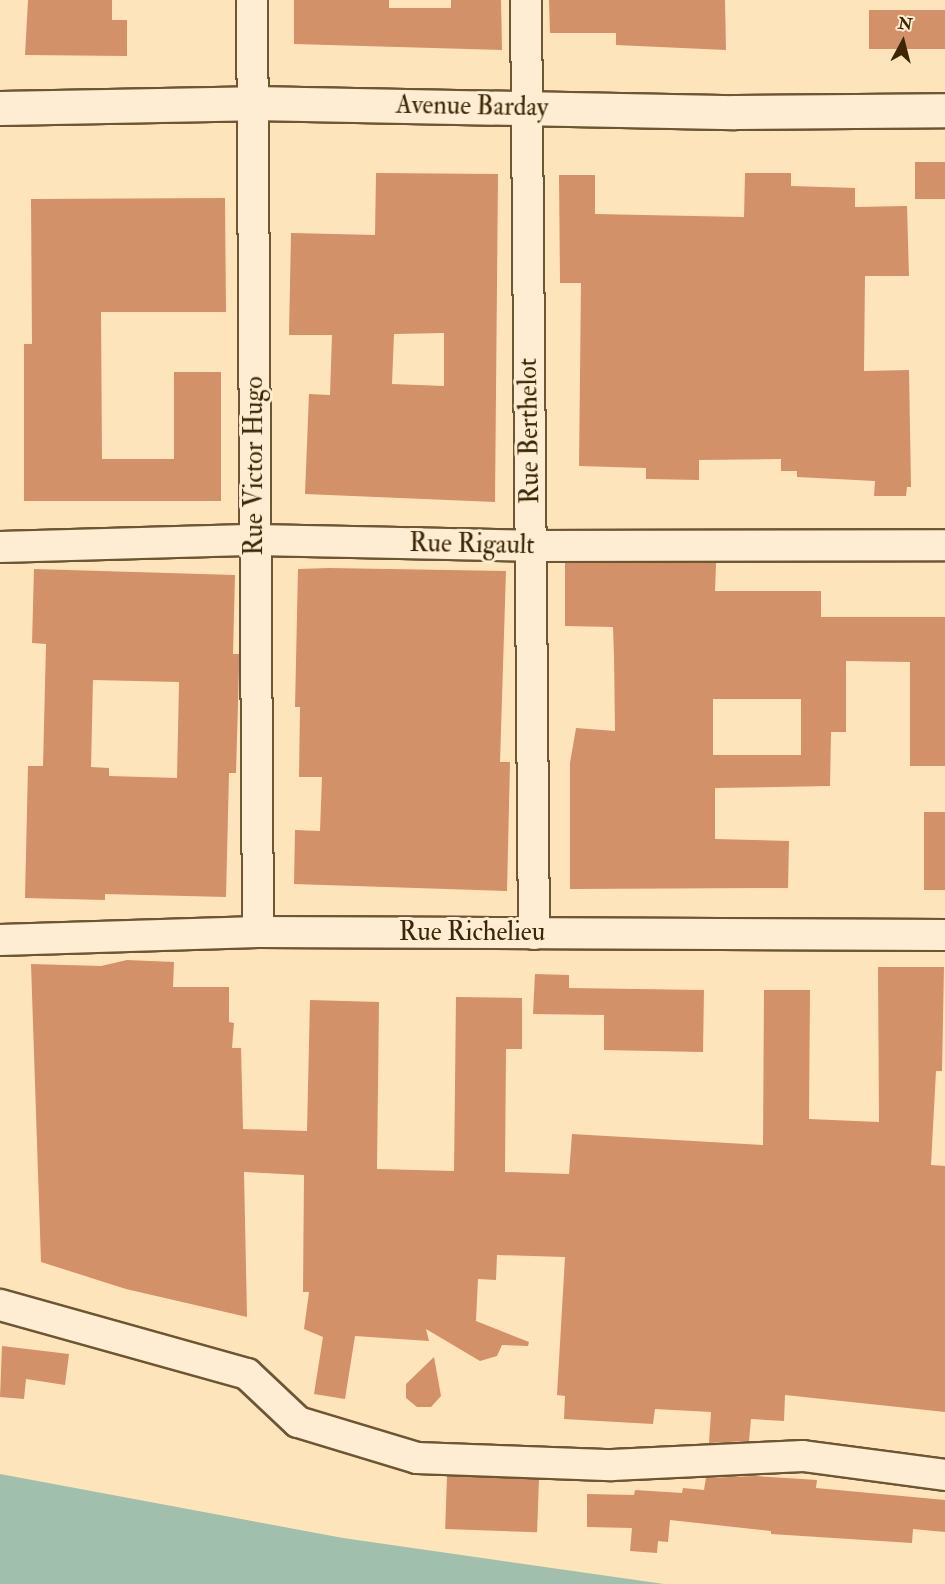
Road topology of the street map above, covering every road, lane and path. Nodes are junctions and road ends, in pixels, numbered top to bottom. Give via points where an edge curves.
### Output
1 (252, 0) edge
2 (526, 0) edge
3 (253, 103) junction
4 (0, 108) edge
5 (527, 108) junction
6 (945, 110) edge
7 (256, 540) junction
8 (945, 545) edge
9 (531, 546) junction
10 (0, 547) edge
11 (258, 932) junction
12 (534, 934) junction
13 (945, 934) edge
14 (0, 940) edge
15 (0, 1305) edge
16 (945, 1475) edge

1 - 3 street, Rue Victor Hugo
2 - 5 street, Rue Berthelot
3 - 4 main road, Avenue Barday
3 - 5 main road, Avenue Barday
3 - 7 street, Rue Victor Hugo
5 - 6 main road, Avenue Barday via 735,112
5 - 9 street, Rue Berthelot
7 - 9 street, Rue Rigault
7 - 10 street, Rue Rigault
7 - 11 street, Rue Victor Hugo
8 - 9 street, Rue Rigault
9 - 12 street, Rue Berthelot
11 - 12 street, Rue Richelieu
11 - 14 street, Rue Richelieu
12 - 13 street, Rue Richelieu
15 - 16 street via 248,1374 298,1422 417,1458 612,1465 803,1456

